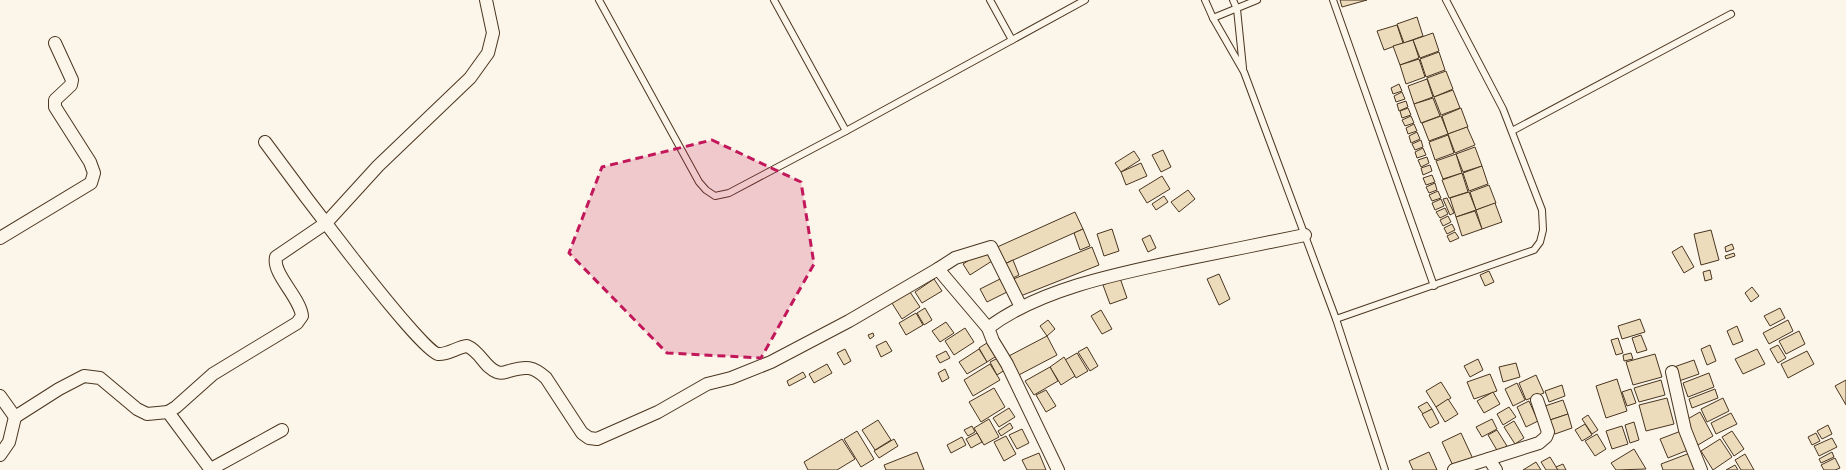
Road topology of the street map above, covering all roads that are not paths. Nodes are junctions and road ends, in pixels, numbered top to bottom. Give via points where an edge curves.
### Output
1 (486, 0) edge
2 (598, 0) edge
3 (774, 0) edge
4 (990, 0) edge
5 (1085, 0) edge
6 (1205, 0) edge
7 (1233, 0) edge
8 (1257, 0) edge
9 (1333, 0) edge
10 (1446, 0) edge
11 (1237, 10) junction
12 (1731, 14) dead end
13 (1213, 18) junction
14 (1012, 40) junction
15 (55, 43) dead end
16 (1244, 72) junction
17 (846, 131) junction
18 (1512, 131) junction
19 (265, 142) dead end
20 (326, 223) junction
21 (1305, 235) junction
22 (0, 238) edge
23 (938, 269) junction
24 (1434, 286) junction
25 (1021, 307) junction
26 (1336, 319) junction
27 (988, 328) junction
28 (1672, 372) dead end
29 (0, 396) edge
30 (1537, 400) dead end
31 (168, 412) junction
32 (15, 417) junction
33 (282, 430) dead end
34 (0, 455) edge
35 (1489, 459) junction
36 (211, 469) edge
37 (1058, 470) edge
38 (1385, 470) edge
39 (1454, 470) edge
40 (1496, 470) edge
41 (1701, 470) edge

1 - 20 street via 493,33 488,53 470,78 378,166
2 - 17 lane via 699,182 715,196 729,193
3 - 17 lane
4 - 14 lane
5 - 14 lane
6 - 13 lane
7 - 11 lane
8 - 11 lane
9 - 24 lane
10 - 18 lane
11 - 13 lane
11 - 16 lane
12 - 18 lane
13 - 16 lane
14 - 17 lane
15 - 22 street via 72,80 71,85 54,100 55,107 90,162 94,173 91,183
16 - 21 lane
18 - 24 lane via 1542,210 1543,230 1540,242 1534,250
19 - 20 street
20 - 23 street via 432,352 438,354 467,346 474,349 498,372 533,368 546,378 582,433 589,438 597,439 658,412 707,384 731,378 771,362
20 - 31 street via 276,257 278,269 301,308 302,316 297,323 213,374
21 - 25 street via 1132,270 1066,289
21 - 26 lane
23 - 25 street via 955,258 991,247
23 - 27 street
24 - 26 lane
25 - 27 street via 1003,316
26 - 38 lane
27 - 37 street
28 - 41 street via 1685,430
29 - 32 street
30 - 35 street via 1548,432 1546,437 1539,443
31 - 32 street via 147,414 137,409 100,378 84,376
31 - 36 street
32 - 34 street via 9,442
33 - 36 street
35 - 39 street
35 - 40 street

